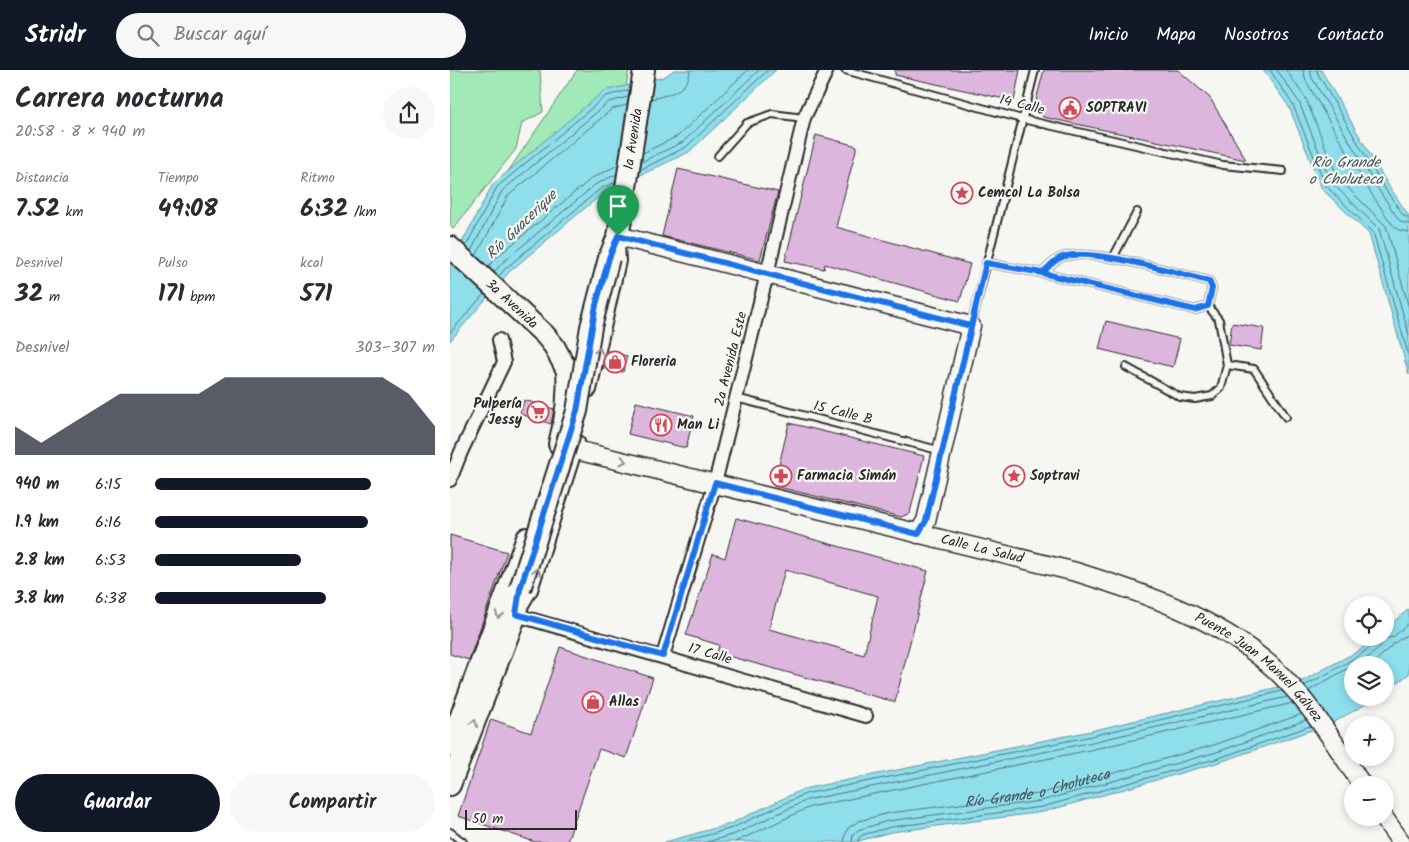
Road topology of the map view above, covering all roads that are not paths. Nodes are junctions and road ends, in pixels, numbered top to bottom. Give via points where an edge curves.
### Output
1 (644, 70) edge
2 (827, 70) edge
3 (845, 70) edge
4 (1035, 70) edge
5 (804, 118) junction
6 (1022, 119) junction
7 (718, 156) dead end
8 (1283, 170) dead end
9 (1137, 212) dead end
10 (620, 228) junction
11 (450, 247) edge
12 (1113, 258) junction
13 (986, 263) junction
14 (1042, 273) junction
15 (768, 274) junction
16 (1208, 306) junction
17 (971, 326) junction
18 (499, 340) dead end
19 (1227, 365) junction
20 (567, 367) junction
21 (1126, 367) dead end
22 (736, 398) junction
23 (1286, 417) dead end
24 (576, 450) junction
25 (943, 451) junction
26 (450, 480) edge
27 (715, 483) junction
28 (925, 531) junction
29 (1124, 586) joint
30 (516, 614) junction
31 (663, 656) junction
32 (866, 716) dead end
33 (454, 723) edge
34 (450, 745) edge
35 (1356, 776) edge
36 (450, 785) edge
37 (1389, 826) edge
38 (450, 832) edge
39 (463, 842) edge
40 (1400, 842) edge

1 - 10 main road, 1a Avenida
2 - 5 street, 2a Avenida Este
3 - 6 lane, 14 Calle
4 - 6 lane
5 - 7 lane via 772,114 747,123
5 - 15 street, 2a Avenida Este
6 - 8 lane, 14 Calle via 1223,165
6 - 13 lane
9 - 12 lane
10 - 15 main road
24 -> 10 street, 1a Avenida via 620,261
10 - 30 main road, 1a Avenida, bridge via 591,326 577,411 520,589
11 - 20 main road, 3a Avenida via 544,335
12 - 14 lane via 1060,258
12 - 16 lane via 1209,281 1212,288
13 - 14 lane
13 - 17 lane
14 - 16 lane via 1195,310
15 - 17 main road
15 - 22 street, 2a Avenida Este
16 - 19 lane via 1219,320
17 - 25 main road
18 - 26 street via 504,362
19 - 21 lane via 1221,388 1212,396 1194,400 1180,397
19 - 23 lane via 1254,369
20 - 24 main road, 3a Avenida via 576,388 569,436
20 -> 33 main road via 568,390 554,461
22 - 25 lane, 15 Calle B
22 - 27 street, 2a Avenida Este
24 -> 27 main road, Calle La Salud
30 -> 24 street, 1a Avenida via 531,590
25 - 28 main road
27 - 28 main road, Calle La Salud
27 - 31 street, 2a Avenida Este
28 - 29 main road, Calle La Salud
29 - 35 main road, Puente Juan Manuel Gálvez via 1209,624 1246,646 1271,666 1319,722
30 - 31 street, 17 Calle
36 -> 30 main road, 1a Avenida
31 - 32 street, 17 Calle
33 - 34 main road
37 - 40 main road
38 - 39 lane

